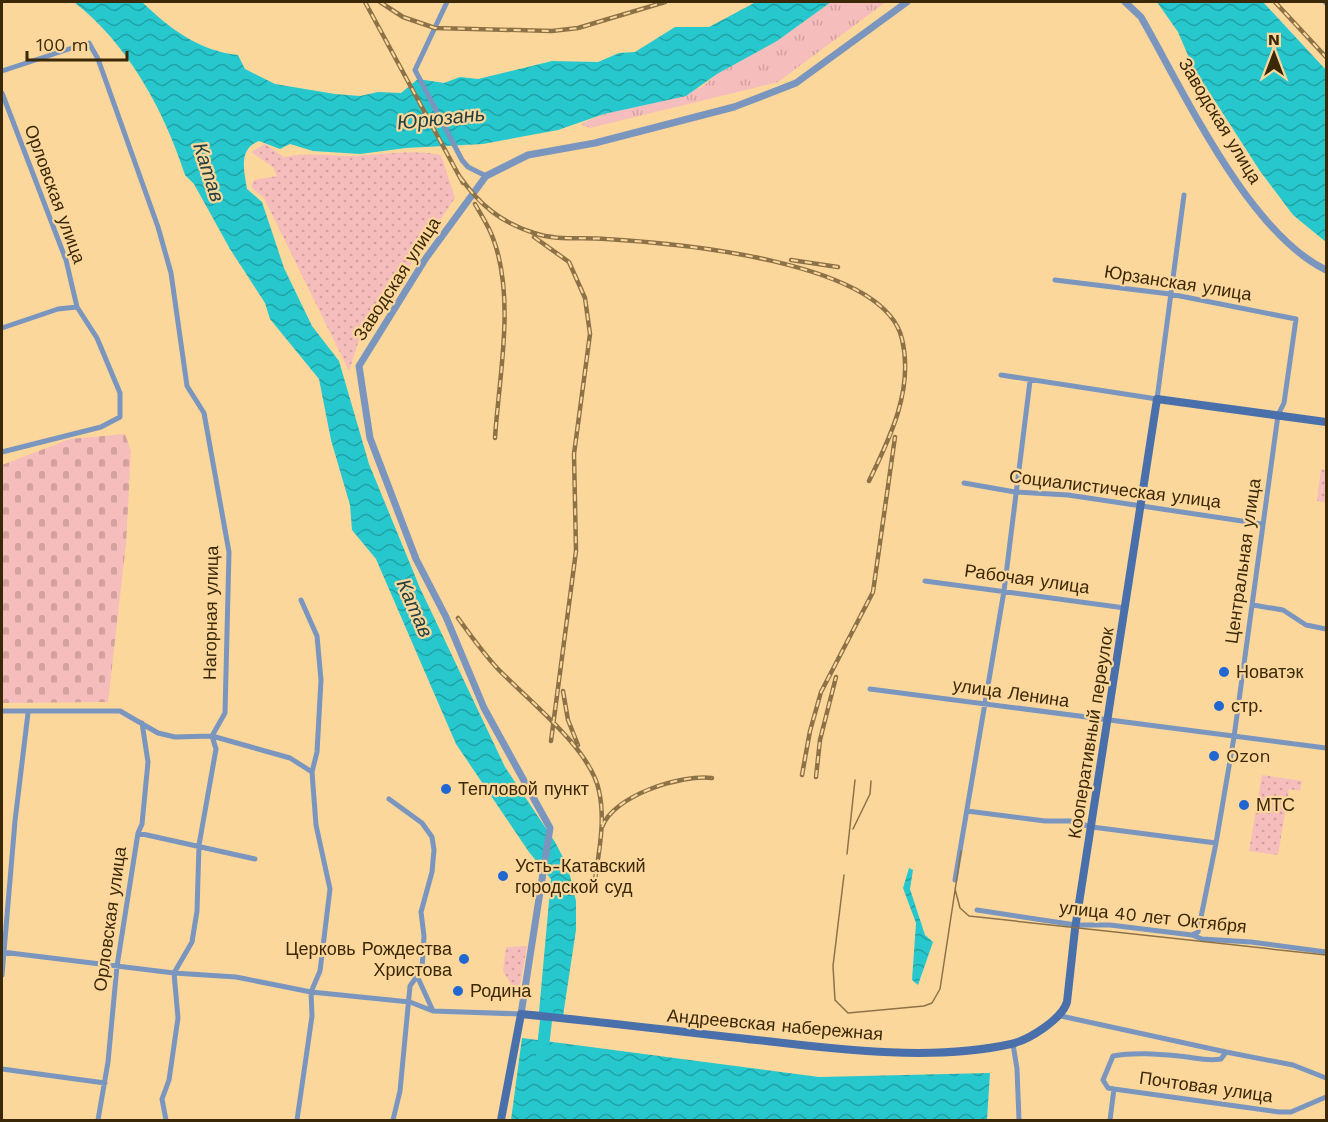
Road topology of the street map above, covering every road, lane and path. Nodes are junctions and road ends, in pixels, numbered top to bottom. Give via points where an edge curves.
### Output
1 (447, 2) edge
2 (907, 2) edge
3 (1125, 2) edge
4 (89, 44) dead end
5 (81, 45) dead end
6 (2, 71) edge
7 (2, 93) edge
8 (486, 176) junction
9 (1184, 195) dead end
10 (1326, 270) edge
11 (1055, 280) dead end
12 (1170, 294) junction
13 (78, 307) junction
14 (1296, 319) joint
15 (2, 328) edge
16 (1001, 375) dead end
17 (1030, 381) junction
18 (1157, 399) junction
19 (1278, 415) junction
20 (1326, 422) edge
21 (2, 452) edge
22 (964, 483) dead end
23 (1015, 492) junction
24 (1139, 506) junction
25 (1262, 524) junction
26 (925, 581) dead end
27 (1004, 591) junction
28 (301, 600) dead end
29 (1253, 605) junction
30 (1125, 608) junction
31 (1326, 629) edge
32 (870, 689) dead end
33 (984, 705) junction
34 (2, 711) edge
35 (28, 713) junction
36 (1109, 722) junction
37 (142, 723) junction
38 (212, 736) junction
39 (1234, 737) junction
40 (1326, 747) edge
41 (312, 772) junction
42 (389, 799) dead end
43 (967, 811) junction
44 (1092, 827) junction
45 (138, 833) junction
46 (1216, 843) junction
47 (199, 845) junction
48 (255, 859) dead end
49 (955, 880) dead end
50 (977, 910) dead end
51 (1076, 925) junction
52 (1192, 935) junction
53 (1326, 952) edge
54 (3, 953) edge
55 (117, 966) junction
56 (174, 973) junction
57 (2, 975) edge
58 (417, 978) junction
59 (311, 992) junction
60 (410, 1002) junction
61 (433, 1011) junction
62 (521, 1014) junction
63 (1061, 1016) junction
64 (1013, 1044) junction
65 (1226, 1052) junction
66 (2, 1069) edge
67 (1326, 1078) edge
68 (105, 1083) junction
69 (1114, 1089) junction
70 (1326, 1097) edge
71 (98, 1120) edge
72 (166, 1120) edge
73 (297, 1120) edge
74 (393, 1120) edge
75 (501, 1120) edge
76 (1019, 1120) edge
77 (1110, 1120) edge

1 - 8 street via 415,70 462,160
2 - 8 street, Заводская улица via 796,83 722,110 595,143 528,155
3 - 10 street, Заводская улица via 1141,17 1232,174 1256,208 1306,260
4 - 38 street, Нагорная улица via 126,136 171,273 187,386 204,413 228,541 225,713
5 - 6 street
7 - 13 street, Орловская улица via 60,242
8 - 62 street, Заводская улица via 426,258 359,366 370,438 416,559 446,617 484,708 550,828
9 - 12 street
11 - 12 street, Юрзанская улица
12 - 14 street, Юрзанская улица
12 - 18 street
13 - 15 street via 58,309
13 - 21 street, Орловская улица via 98,338 120,393 120,417 100,428
14 - 19 street, Центральная улица via 1284,404
16 - 17 street
17 - 18 street
17 - 23 street
18 - 19 main road
18 - 24 main road, Кооперативный переулок
19 - 20 main road
19 - 25 street, Центральная улица
22 - 23 street, Социалистическая улица
23 - 24 street, Социалистическая улица
23 - 27 street
24 - 25 street, Социалистическая улица
24 - 30 main road, Кооперативный переулок
25 - 29 street, Центральная улица
26 - 27 street, Рабочая улица
27 - 30 street, Рабочая улица
27 - 33 street
28 - 41 street via 317,636 321,680 317,752
29 - 31 street via 1283,610 1306,625
29 - 39 street, Центральная улица
30 - 36 main road, Кооперативный переулок
32 - 33 street, улица Ленина
33 - 36 street, улица Ленина
33 - 43 street
34 - 35 street
35 - 37 street via 120,711
35 - 54 street
36 - 39 street, улица Ленина
36 - 44 main road, Кооперативный переулок
37 - 38 street via 175,737
37 - 45 street, Орловская улица via 148,762
38 - 41 street via 290,758
38 - 47 street, Нагорная улица via 216,749
39 - 40 street, улица Ленина
39 - 46 street, Центральная улица
41 - 59 street via 316,825 330,889 322,959
42 - 58 street via 422,823 432,837 432,872 421,912 422,969
43 - 44 street via 1070,821
43 - 49 street
44 - 46 street
44 - 51 main road, Кооперативный переулок
45 - 47 street
45 - 55 street, Орловская улица
46 - 52 street, Центральная улица via 1198,932
47 - 48 street
47 - 56 street, Нагорная улица via 192,942
50 - 51 street, улица 40 лет Октября
51 - 52 street, улица 40 лет Октября
51 - 63 main road, Кооперативный переулок via 1067,1002
52 - 53 street, улица 40 лет Октября
54 - 55 street
54 - 57 street
55 - 56 street
55 - 68 street, Орловская улица
56 - 59 street via 236,977
56 - 72 street via 178,1018 169,1080 162,1099
58 - 60 street via 410,986
58 - 61 street
59 - 60 street
59 - 73 street via 312,1016
60 - 61 street
60 - 74 street
61 - 62 street
62 - 64 main road, Андреевская набережная via 848,1050 966,1050
62 - 75 main road
63 - 64 main road
63 - 65 street
64 - 76 street
65 - 67 street via 1293,1065
65 - 69 street via 1221,1059 1210,1061 1180,1056 1113,1056 1103,1080 1108,1088
66 - 68 street
68 - 71 street, Орловская улица
69 - 70 street, Почтовая улица via 1279,1112 1291,1112
69 - 77 street

